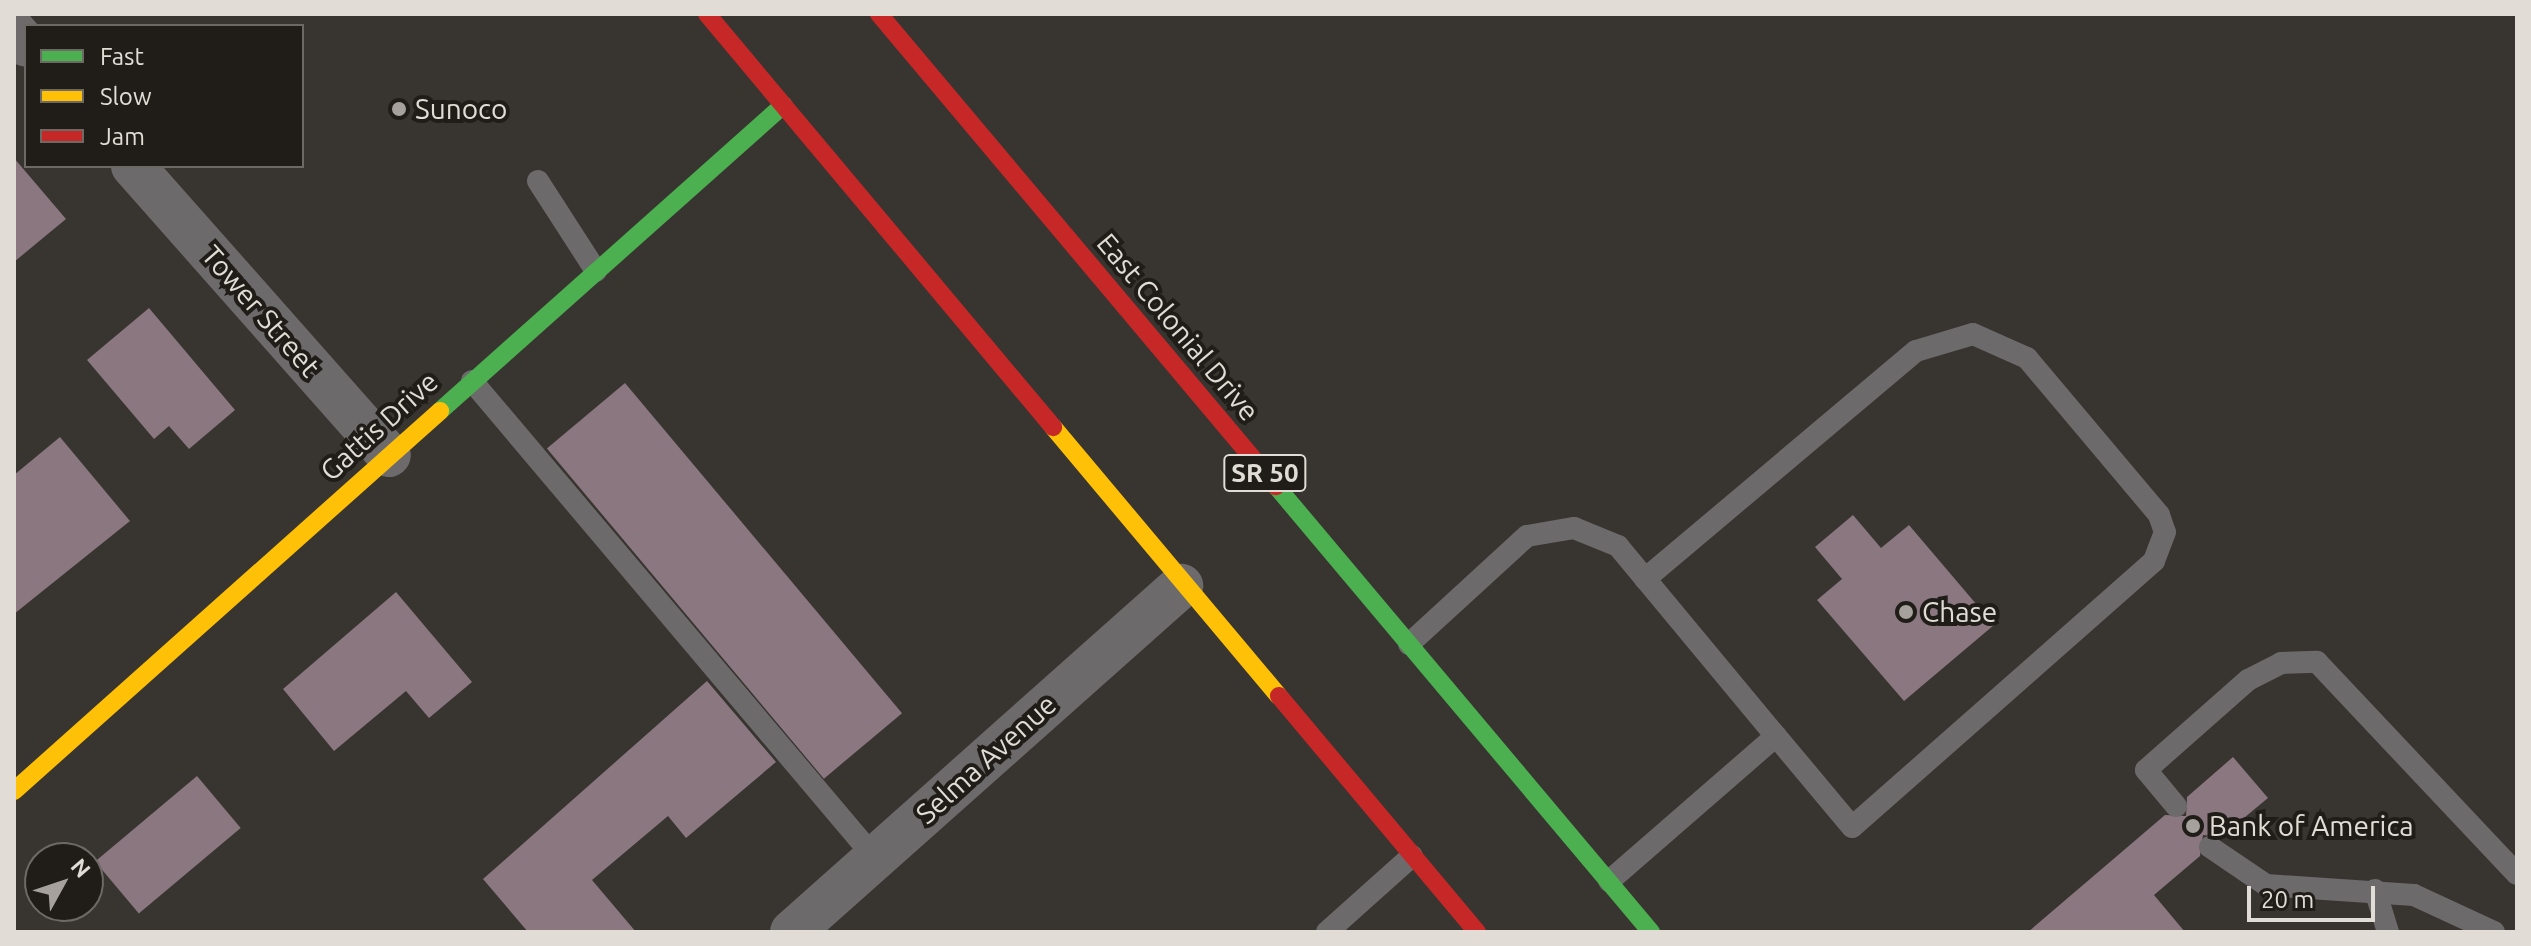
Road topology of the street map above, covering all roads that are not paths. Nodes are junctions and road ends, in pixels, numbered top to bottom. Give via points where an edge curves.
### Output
1 (707, 14) edge
2 (879, 14) edge
3 (783, 105) junction
4 (135, 168) edge
5 (538, 181) dead end
6 (596, 271) junction
7 (472, 381) junction
8 (389, 455) junction
9 (1645, 579) junction
10 (1181, 586) junction
11 (1409, 644) junction
12 (1776, 736) junction
13 (14, 791) edge
14 (2176, 806) dead end
15 (2210, 847) dead end
16 (1412, 856) junction
17 (875, 858) junction
18 (2517, 874) edge
19 (1609, 881) junction
20 (2375, 890) junction
21 (792, 932) edge
22 (1327, 932) edge
23 (1477, 932) edge
24 (1651, 932) edge
25 (2388, 932) edge
26 (2494, 932) edge

1 - 3 main road
2 - 11 main road, East Colonial Drive / SR 50
3 - 6 main road, Gattis Drive
3 - 10 main road
4 - 8 street, Tower Street
5 - 6 lane
6 - 7 main road, Gattis Drive
7 - 8 main road, Gattis Drive
7 - 17 lane
8 - 13 main road, Gattis Drive
9 - 11 lane via 1618,546 1574,528 1527,536
9 - 12 lane
9 - 12 lane via 1916,351 1973,334 2027,358 2159,515 2165,532 2154,561 1852,827
10 - 16 main road
10 - 17 street, Selma Avenue
11 - 19 main road, East Colonial Drive / SR 50
12 - 19 lane
14 - 18 lane via 2146,770 2248,680 2306,659 2337,676
15 - 20 lane via 2266,885
16 - 22 lane
16 - 23 main road
17 - 21 street, Selma Avenue
19 - 24 main road, East Colonial Drive / SR 50
20 - 25 lane
20 - 26 lane via 2462,912

